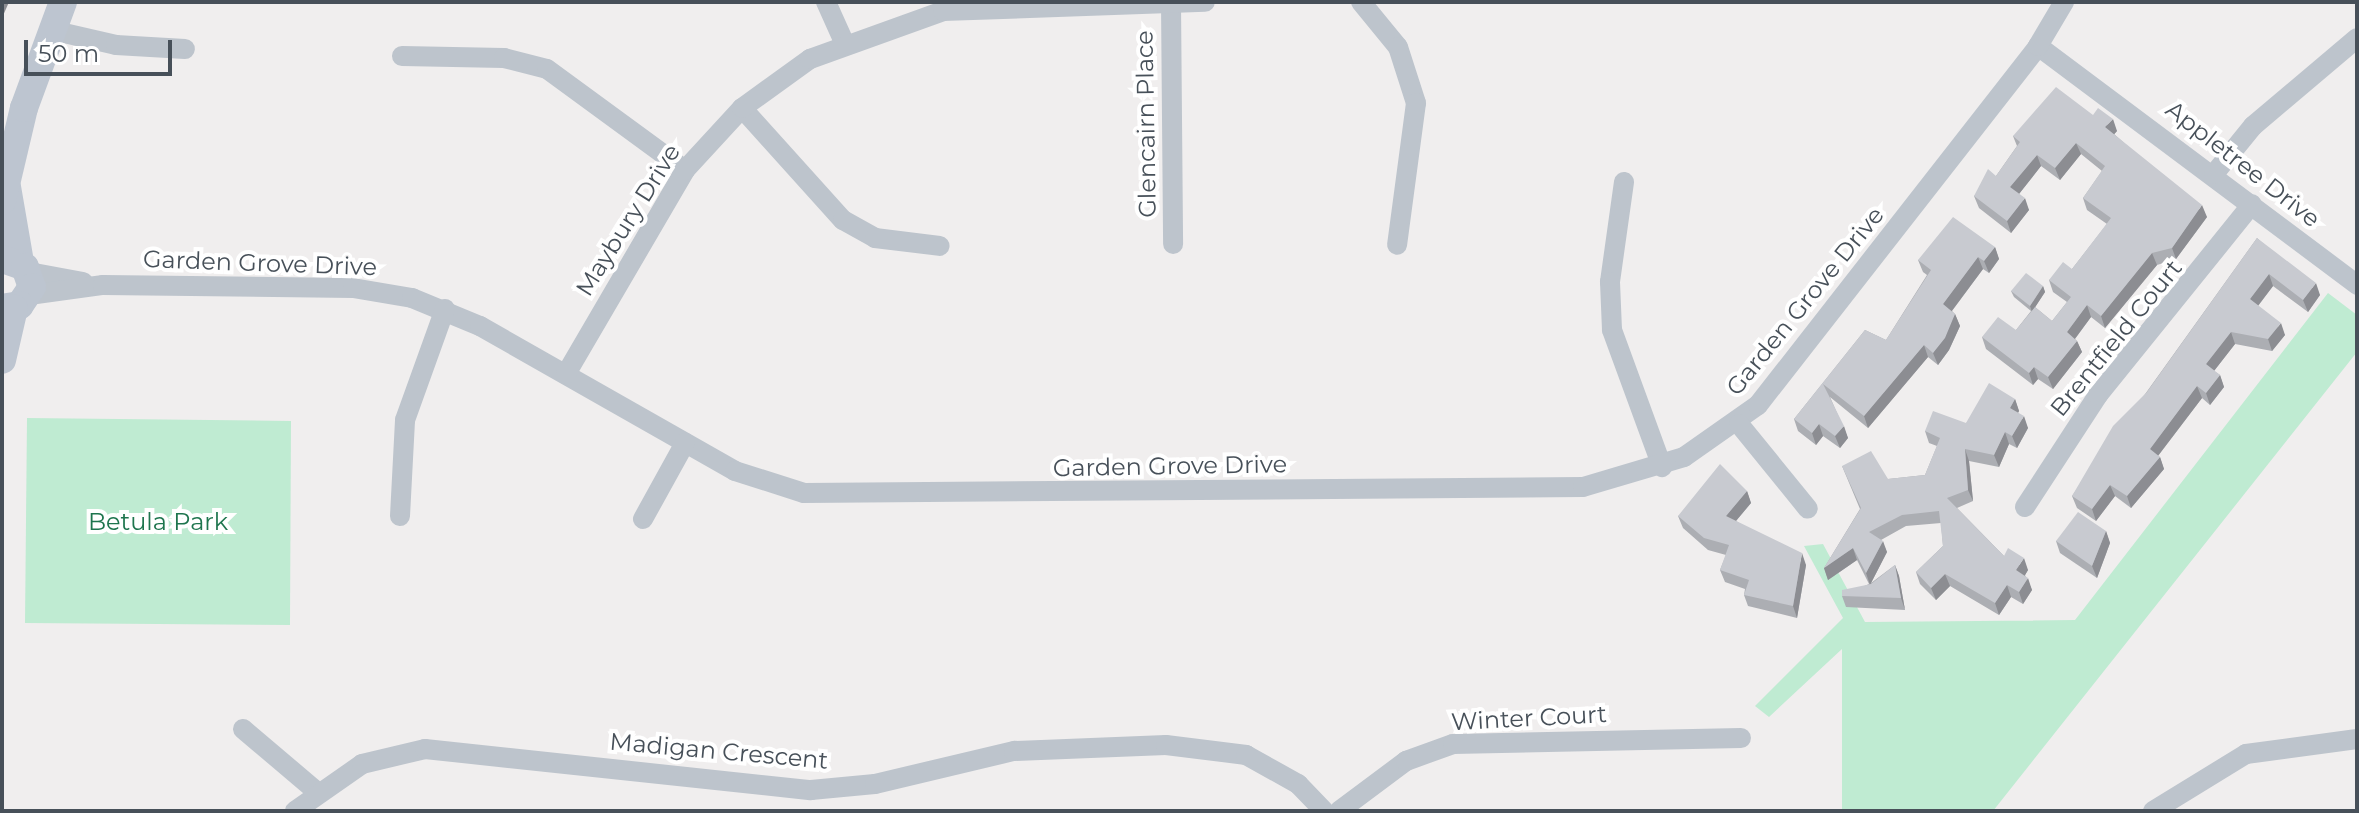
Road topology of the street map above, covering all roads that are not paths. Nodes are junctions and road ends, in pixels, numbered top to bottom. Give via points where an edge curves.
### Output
1 (63, 2) edge
2 (826, 2) edge
3 (1205, 2) edge
4 (1361, 2) edge
5 (2064, 2) edge
6 (1171, 3) edge
7 (51, 30) junction
8 (2357, 38) edge
9 (2042, 40) junction
10 (844, 42) junction
11 (185, 49) dead end
12 (402, 56) dead end
13 (742, 108) junction
14 (685, 170) junction
15 (2214, 174) junction
16 (1624, 182) dead end
17 (4, 194) edge
18 (2252, 204) junction
19 (1173, 244) dead end
20 (1397, 245) dead end
21 (940, 246) dead end
22 (16, 284) edge
23 (2357, 285) edge
24 (445, 309) junction
25 (2, 360) edge
26 (566, 374) junction
27 (1739, 424) junction
28 (685, 443) junction
29 (1662, 467) junction
30 (2025, 507) dead end
31 (1808, 509) dead end
32 (400, 516) dead end
33 (643, 519) dead end
34 (243, 729) dead end
35 (1741, 738) dead end
36 (2357, 739) edge
37 (316, 791) junction
38 (295, 811) edge
39 (1324, 811) edge
40 (1339, 811) edge
41 (2153, 811) edge

1 - 7 street
2 - 10 street
3 - 6 street, Maybury Drive
4 - 20 street via 1398,47 1416,103
5 - 9 street, Garden Grove Drive
6 - 10 street, Maybury Drive via 977,6 913,17
6 - 19 street, Glencairn Place
7 - 11 street via 116,45
7 - 17 street
8 - 15 street via 2253,126
9 - 15 street, Appletree Drive
9 - 27 street, Garden Grove Drive via 1788,370
10 - 13 street, Maybury Drive
12 - 14 street via 504,58 547,69
13 - 14 street, Maybury Drive
13 - 21 street via 843,220 875,238
14 - 26 street, Maybury Drive
15 - 18 street, Appletree Drive
16 - 29 street via 1610,282 1612,330
17 - 22 street
18 - 23 street, Appletree Drive
18 - 30 street, Brentfield Court via 2098,395
22 - 24 street, Garden Grove Drive via 353,288
22 - 25 street
24 - 26 street, Garden Grove Drive
24 - 32 street via 405,420
26 - 28 street, Garden Grove Drive
27 - 29 street, Garden Grove Drive
27 - 31 street
28 - 29 street, Garden Grove Drive via 756,481 829,495 1552,488 1610,483
28 - 33 street
34 - 37 street
35 - 40 street, Winter Court via 1453,744 1406,761
36 - 41 street via 2246,754
37 - 38 street, Madigan Crescent
37 - 39 street, Madigan Crescent via 362,764 425,749 811,790 875,784 1014,751 1166,745 1246,755 1298,784

